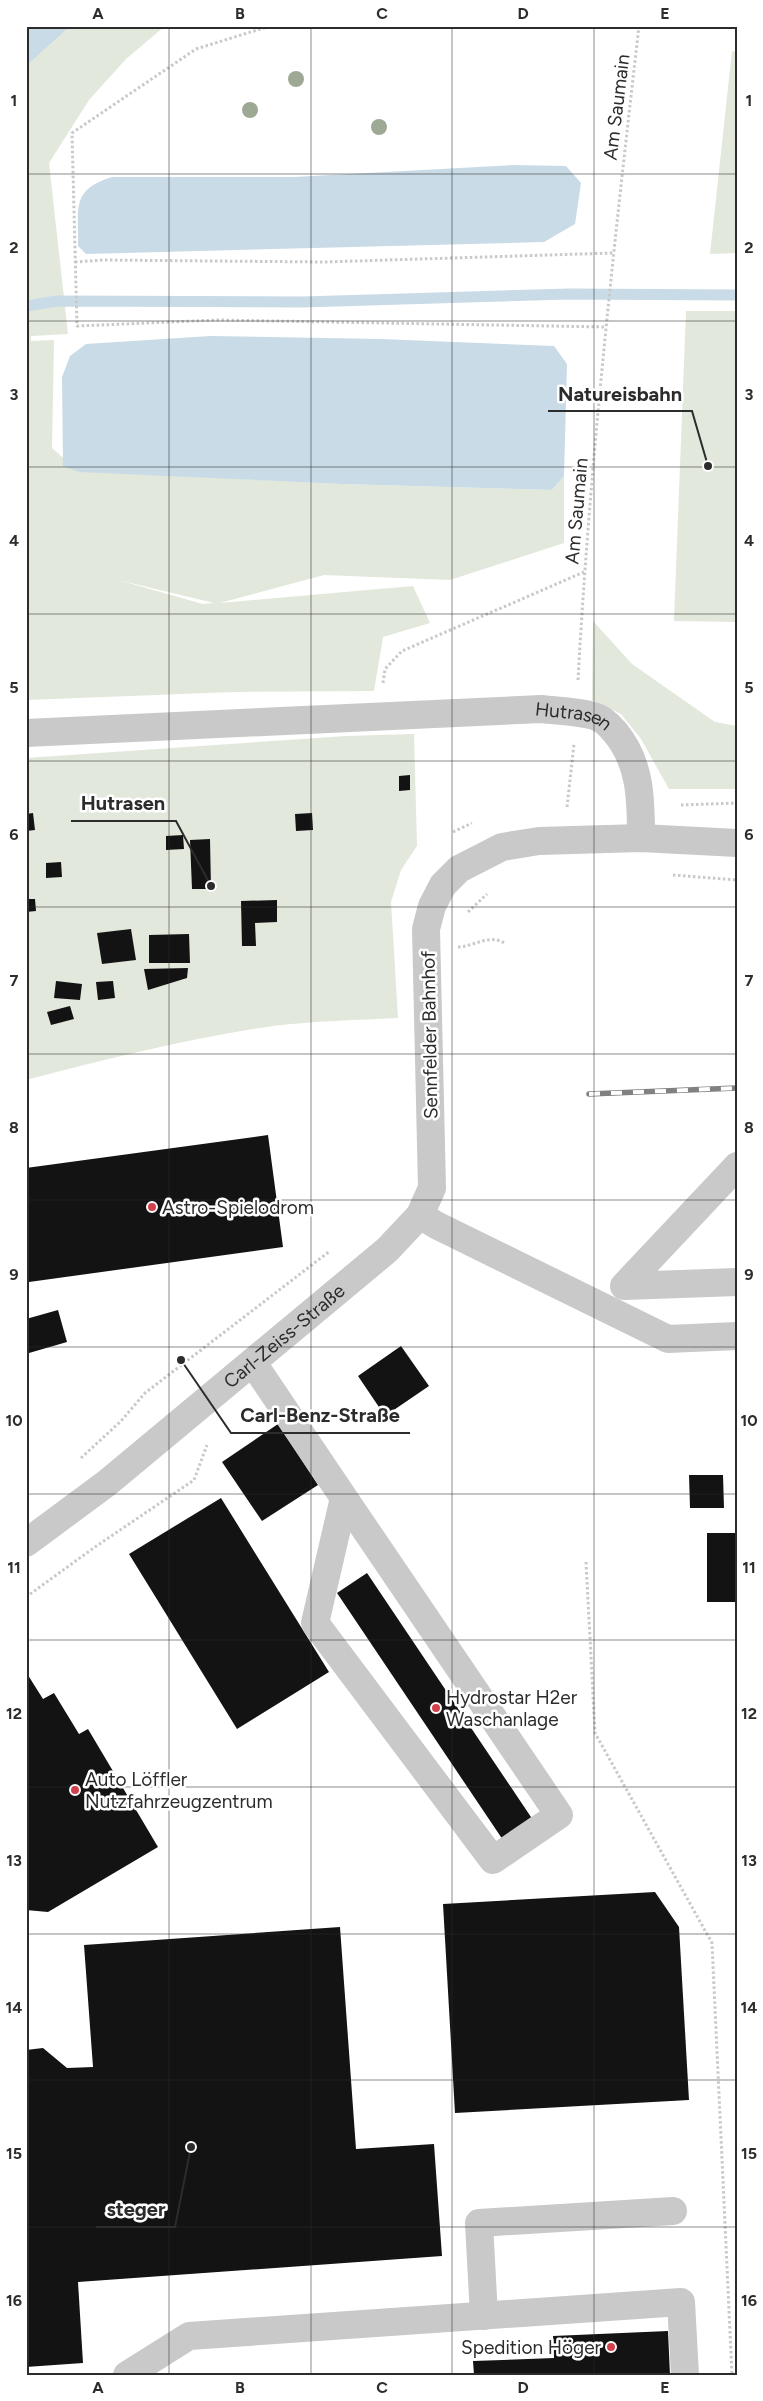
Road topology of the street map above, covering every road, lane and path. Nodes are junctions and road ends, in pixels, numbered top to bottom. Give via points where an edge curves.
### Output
1 (270, 26) edge
2 (639, 26) edge
3 (613, 253) junction
4 (75, 262) junction
5 (606, 327) junction
6 (584, 572) junction
7 (577, 712) junction
8 (383, 716) junction
9 (26, 733) edge
10 (737, 802) edge
11 (641, 806) junction
12 (567, 808) junction
13 (576, 808) dead end
14 (558, 809) dead end
15 (478, 820) dead end
16 (446, 838) dead end
17 (641, 838) junction
18 (737, 843) edge
19 (667, 875) dead end
20 (737, 880) edge
21 (494, 890) dead end
22 (466, 914) dead end
23 (454, 940) dead end
24 (506, 944) dead end
25 (737, 1166) edge
26 (420, 1215) junction
27 (332, 1249) dead end
28 (737, 1282) edge
29 (624, 1286) junction
30 (592, 1301) junction
31 (737, 1336) edge
32 (253, 1363) junction
33 (80, 1459) dead end
34 (344, 1498) junction
35 (26, 1543) edge
36 (586, 1562) dead end
37 (673, 2211) dead end
38 (484, 2316) junction
39 (127, 2375) edge
40 (685, 2375) edge
41 (732, 2375) edge

1 - 4 path via 196,49 72,133
2 - 3 path, Am Saumain
3 - 4 path via 324,262
3 - 5 path, Am Saumain
4 - 5 path via 77,326 218,320
5 - 6 path, Am Saumain
6 - 7 path, Am Saumain
6 - 8 path via 402,651 385,668
7 - 8 street, Hutrasen via 541,709
7 - 11 street, Hutrasen via 596,716 622,740 639,779
7 - 12 path, Am Saumain
8 - 9 street, Hutrasen
10 - 11 path
11 - 17 street, Hutrasen
12 - 13 path
12 - 14 path
15 - 16 path via 460,827
17 - 18 street, Sennfelder Bahnhof
17 - 26 street, Sennfelder Bahnhof via 539,841 502,847 459,870 443,886 432,906 426,929 433,1173 432,1188
19 - 20 path
21 - 22 path
23 - 24 path via 453,948 469,947 491,939
25 - 29 street
26 - 30 street
26 - 32 street, Carl-Zeiss-Straße via 387,1250
27 - 33 path via 145,1393 121,1421
28 - 29 street
29 - 30 street
30 - 31 street via 668,1338
32 - 34 street
32 - 35 street, Carl-Zeiss-Straße via 107,1484
34 - 34 street via 315,1623 493,1860 559,1815
36 - 41 path via 595,1733 712,1943
37 - 38 street via 479,2223
38 - 39 street via 189,2336
38 - 40 street via 681,2302

